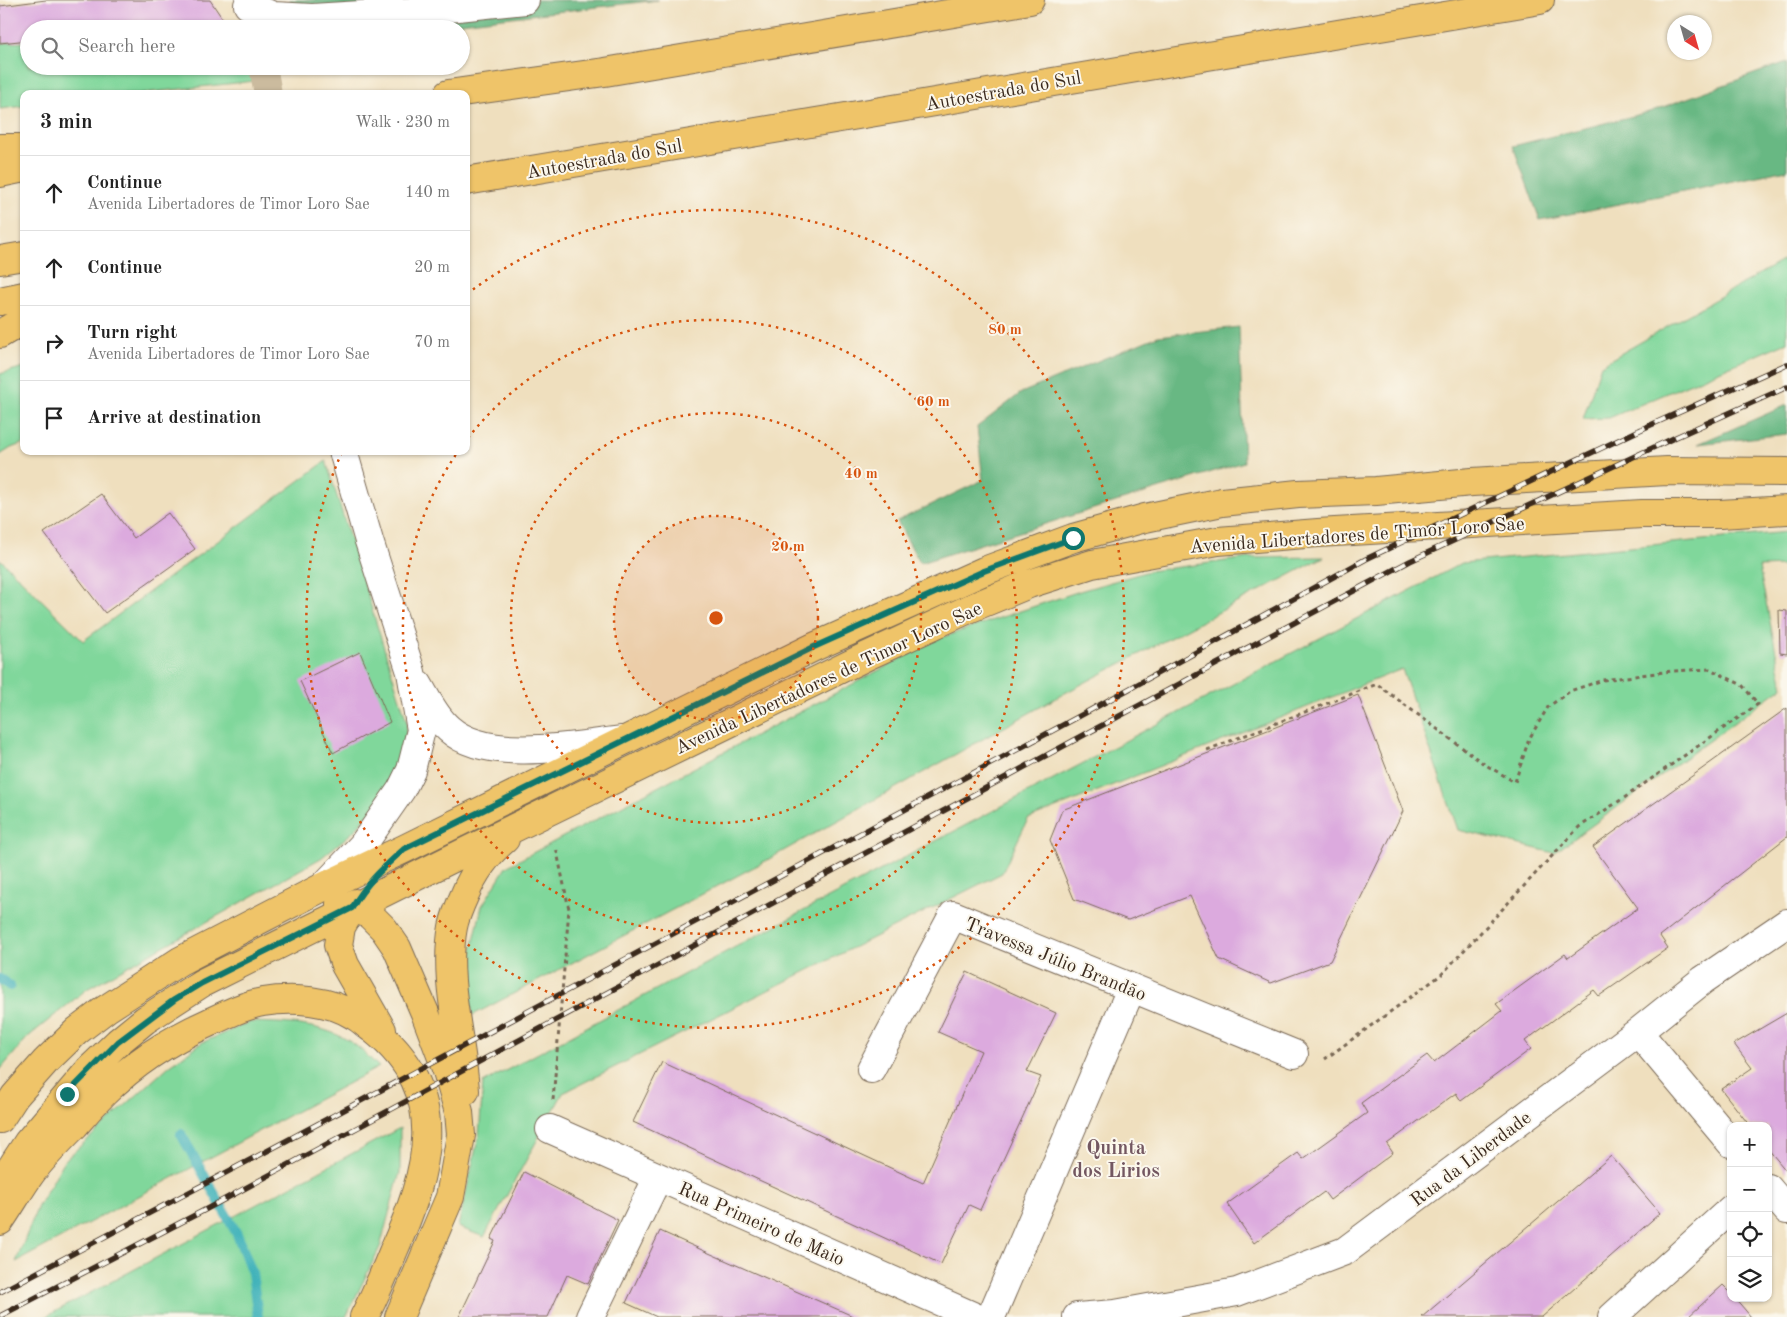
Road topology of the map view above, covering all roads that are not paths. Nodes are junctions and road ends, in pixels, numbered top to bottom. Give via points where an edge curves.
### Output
1 (525, 0) edge
2 (1030, 0) edge
3 (1540, 0) edge
4 (249, 11) edge
5 (470, 91) edge
6 (0, 148) edge
7 (20, 148) edge
8 (20, 169) edge
9 (0, 173) edge
10 (470, 180) edge
11 (20, 257) edge
12 (0, 260) edge
13 (20, 297) edge
14 (0, 301) edge
15 (20, 322) edge
16 (0, 334) edge
17 (344, 455) edge
18 (1787, 472) edge
19 (1787, 510) edge
20 (411, 672) junction
21 (628, 739) junction
22 (528, 821) junction
23 (404, 849) junction
24 (323, 887) junction
25 (352, 908) junction
26 (278, 912) junction
27 (1787, 923) edge
28 (1131, 989) junction
29 (1638, 1032) junction
30 (389, 1043) junction
31 (1294, 1054) road end
32 (871, 1069) dead end
33 (0, 1119) edge
34 (550, 1129) road end
35 (461, 1135) junction
36 (1727, 1138) edge
37 (22, 1168) junction
38 (658, 1177) junction
39 (0, 1186) edge
40 (1772, 1193) edge
41 (1787, 1210) edge
42 (1728, 1212) edge
43 (0, 1221) edge
44 (1117, 1316) edge
45 (364, 1317) edge
46 (399, 1317) edge
47 (590, 1317) edge
48 (975, 1317) edge
49 (991, 1317) edge
50 (1077, 1317) edge
51 (1612, 1317) edge

1 - 4 street via 312,18
2 - 5 main road via 605,72
3 - 10 main road, Autoestrada do Sul
6 - 7 main road
8 - 9 main road
11 - 12 main road
13 - 14 main road
15 - 16 main road
17 - 20 street
18 - 21 main road, Avenida Libertadores de Timor Loro Sae via 1667,470 1298,494 1222,502 1145,518 1073,538 984,571 814,647
19 - 22 main road, Avenida Libertadores de Timor Loro Sae via 1642,514 1318,532 1218,541 1092,564 1029,584 971,608
20 - 21 street via 434,712 448,728 478,744 521,750
20 - 24 street via 421,730 411,770 389,809 362,846
21 - 23 main road, Avenida Libertadores de Timor Loro Sae
22 - 25 main road, Avenida Libertadores de Timor Loro Sae
22 - 35 main road via 486,856 473,876 453,926 452,983 465,1092
23 - 24 main road, Avenida Libertadores de Timor Loro Sae
23 - 25 main road via 363,889
24 - 26 main road, Avenida Libertadores de Timor Loro Sae
25 - 26 main road via 332,902
25 - 30 main road via 341,927 338,945 348,973
25 - 35 main road via 368,914 397,948 448,1070 459,1112
25 - 37 main road, Avenida Libertadores de Timor Loro Sae via 202,983 145,1020 78,1082 37,1130
26 - 33 main road, Avenida Libertadores de Timor Loro Sae via 180,961 77,1030 15,1096
27 - 29 street, Rua da Liberdade via 1703,980
28 - 31 street, Travessa Júlio Brandão
28 - 32 street, Travessa Júlio Brandão via 953,915
28 - 49 street
29 - 36 street
29 - 44 street, Rua da Liberdade via 1345,1251 1237,1292
30 - 37 main road via 355,1016 331,1004 295,1000 263,1002 230,1012 168,1043 134,1067
30 - 45 main road via 408,1068 422,1096 427,1142 424,1167 405,1226
34 - 38 street, Rua Primeiro de Maio
35 - 46 main road via 450,1197
37 - 39 main road, Avenida Libertadores de Timor Loro Sae
37 - 43 main road
38 - 47 street
38 - 48 street, Rua Primeiro de Maio
40 - 41 street
42 - 51 street
44 - 50 street

